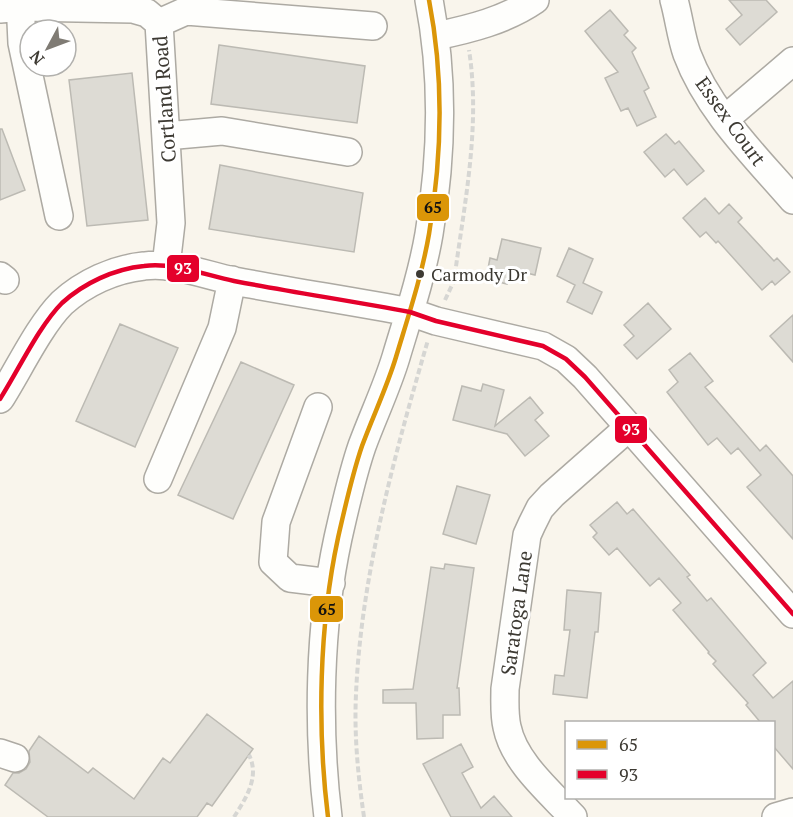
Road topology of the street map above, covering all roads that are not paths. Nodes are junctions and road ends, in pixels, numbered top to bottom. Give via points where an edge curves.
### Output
1 (429, 0) edge
2 (536, 0) edge
3 (674, 0) edge
4 (133, 4) edge
5 (14, 5) edge
6 (159, 23) junction
7 (374, 26) dead end
8 (436, 36) junction
9 (793, 61) edge
10 (725, 119) junction
11 (166, 136) junction
12 (348, 152) dead end
13 (793, 200) edge
14 (59, 216) dead end
15 (166, 266) junction
16 (232, 280) junction
17 (410, 312) junction
18 (0, 399) edge
19 (318, 407) dead end
20 (629, 427) junction
21 (158, 479) dead end
22 (331, 584) junction
23 (793, 614) edge
24 (793, 812) edge
25 (328, 817) edge
26 (573, 817) edge
27 (776, 817) edge

1 - 8 street
2 - 8 street via 500,18
3 - 10 street, Essex Court via 687,53 702,87
4 - 5 street, Cortland Road
4 - 6 street, Cortland Road
5 - 14 street
6 - 7 street via 186,11
6 - 11 street, Cortland Road
8 - 17 street via 437,175 429,236
9 - 10 street
10 - 13 street, Essex Court
11 - 12 street via 222,131
11 - 15 street, Cortland Road via 171,223
15 - 16 street
15 - 18 street via 146,265 114,272 86,285 62,304
16 - 17 street
16 - 21 street via 222,327
17 - 20 street via 543,346 566,358
17 - 22 street via 362,446 338,539
19 - 22 street via 276,522 273,562 290,578
20 - 23 street
20 - 26 street, Saratoga Lane via 540,508 527,536 505,689 504,708 513,745
22 - 25 street via 320,710
24 - 27 street

